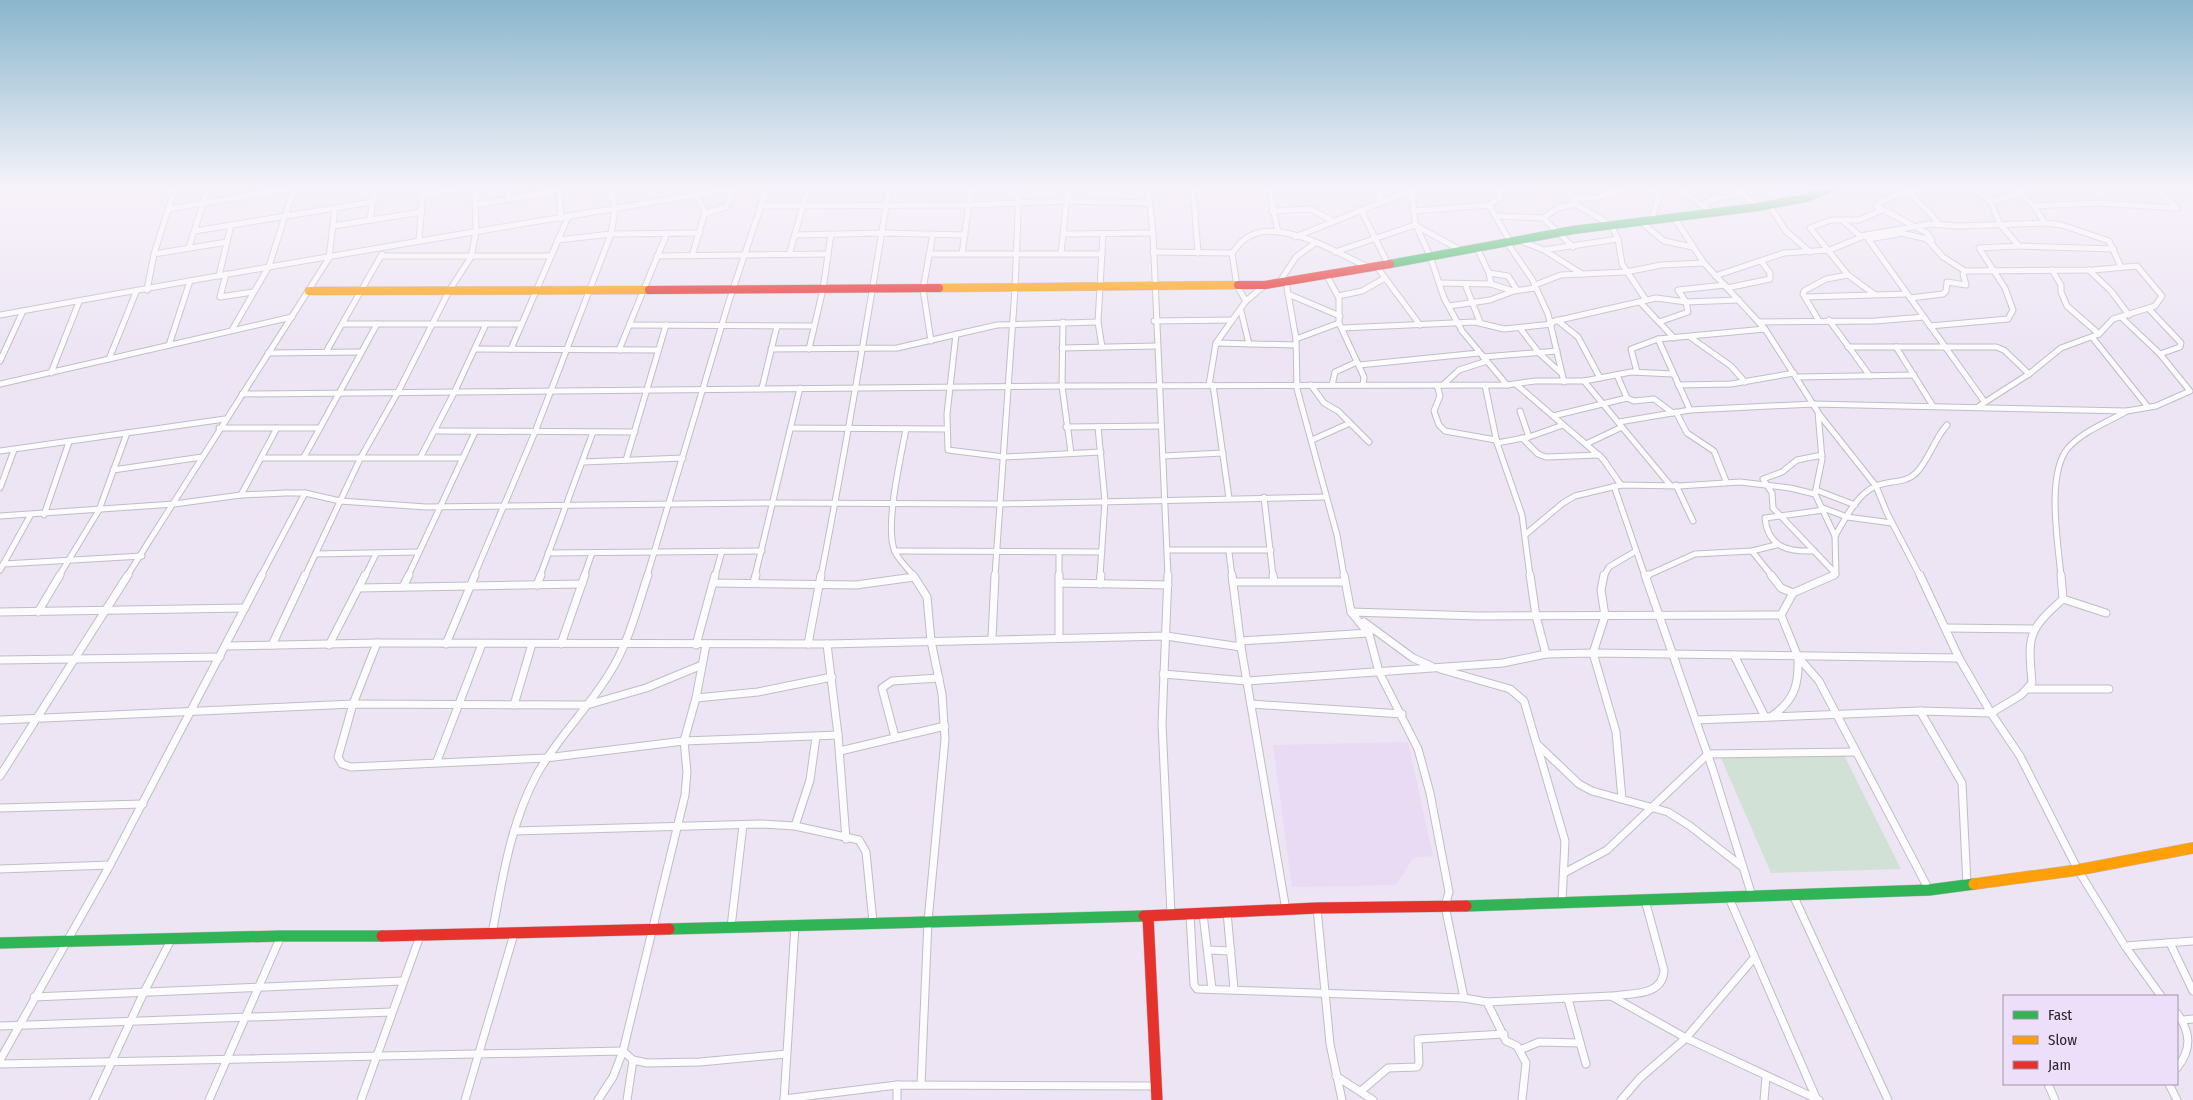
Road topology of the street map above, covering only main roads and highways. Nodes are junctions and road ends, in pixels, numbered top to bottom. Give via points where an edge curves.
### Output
1 (1526, 239) edge
2 (308, 291) road end
3 (2193, 848) edge
4 (1148, 916) junction
5 (0, 942) edge
6 (1157, 1100) edge

1 - 2 main road via 1265,285
3 - 4 main road via 2078,870 1929,890
4 - 5 main road via 514,934
4 - 6 main road

